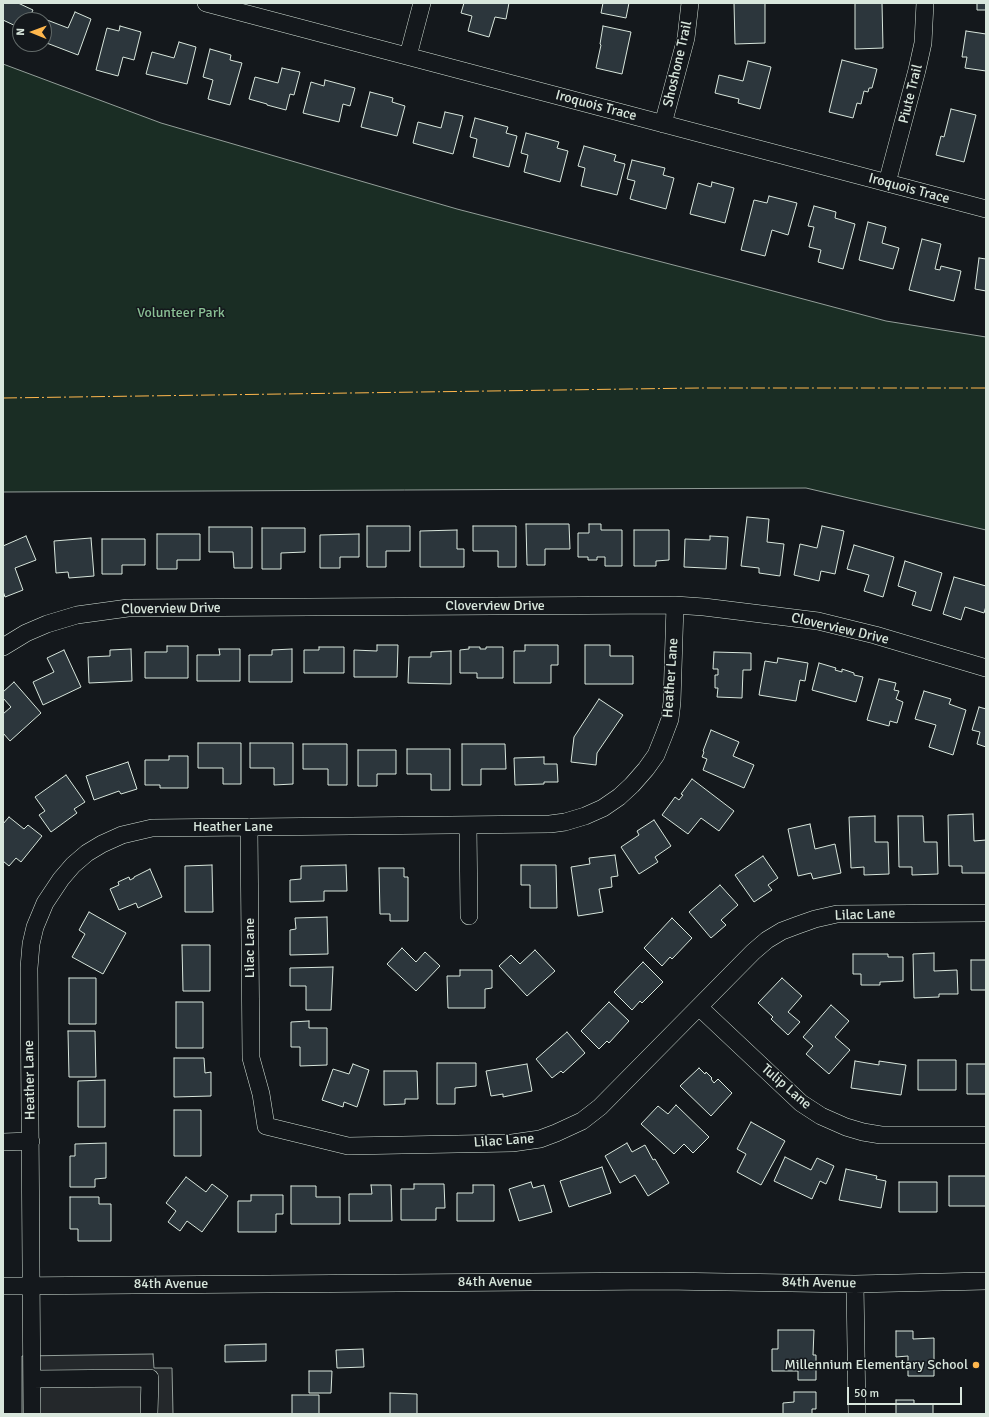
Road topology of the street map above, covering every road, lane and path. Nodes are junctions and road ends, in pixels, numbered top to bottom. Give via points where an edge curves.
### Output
1 (206, 3) edge
2 (422, 3) edge
3 (690, 3) edge
4 (925, 3) edge
5 (408, 56) junction
6 (663, 124) junction
7 (887, 183) junction
8 (986, 209) edge
9 (675, 605) junction
10 (3, 647) edge
11 (986, 668) edge
12 (468, 824) junction
13 (249, 827) junction
14 (986, 913) edge
15 (469, 916) dead end
16 (699, 1006) junction
17 (986, 1135) edge
18 (30, 1141) junction
19 (3, 1142) edge
20 (986, 1281) edge
21 (855, 1284) junction
22 (32, 1285) junction
23 (3, 1286) edge
24 (32, 1379) junction
25 (32, 1414) edge
26 (149, 1414) edge
27 (857, 1414) edge

1 - 5 street, Iroquois Trace
2 - 5 street
3 - 6 street, Shoshone Trail via 686,38
4 - 7 street, Piute Trail via 923,43
5 - 6 street, Iroquois Trace
6 - 7 street, Iroquois Trace
7 - 8 street, Iroquois Trace
9 - 10 street, Cloverview Drive via 128,608 77,615 47,624 26,632
9 - 11 street, Cloverview Drive via 818,621
9 - 12 street, Heather Lane via 670,719 656,755 632,785 603,808 565,822 544,825
12 - 13 street, Heather Lane
12 - 15 street
13 - 16 street, Lilac Lane via 251,1058 261,1094 266,1126 348,1146 512,1143 540,1139 582,1121 600,1107
13 - 18 street, Heather Lane via 166,827 122,835 87,853 61,879 45,903 31,944
14 - 16 street, Lilac Lane via 837,914 798,924 767,940
16 - 17 street, Tulip Lane via 796,1098 821,1116 846,1127 881,1135
18 - 19 street
18 - 22 street, Heather Lane
20 - 21 street, 84th Avenue
21 - 22 street, 84th Avenue via 647,1281
21 - 27 street
22 - 23 street, 84th Avenue
22 - 24 street, Heather Lane
24 - 25 street, Heather Lane
24 - 26 street via 150,1378

